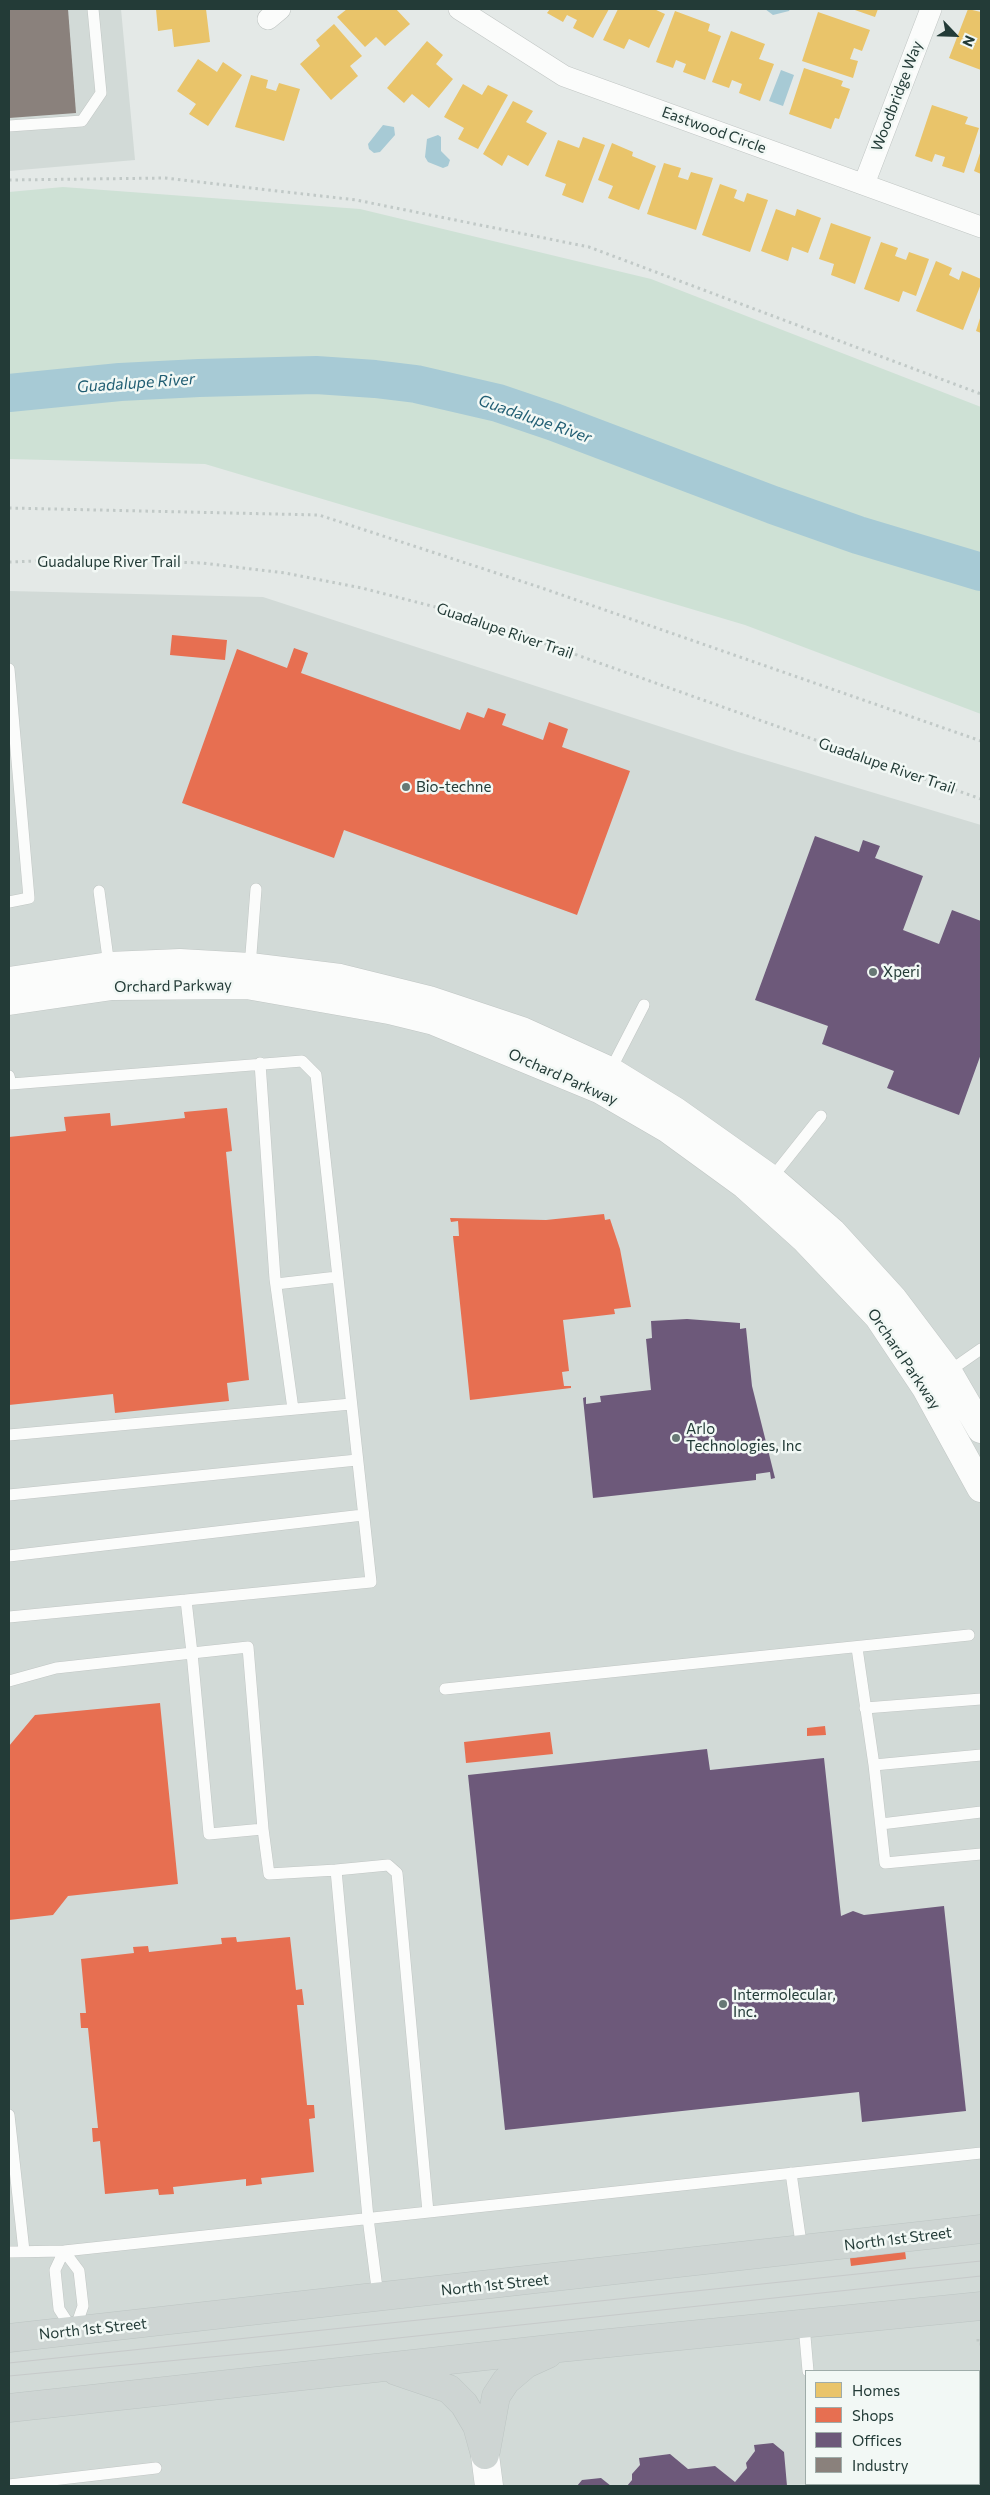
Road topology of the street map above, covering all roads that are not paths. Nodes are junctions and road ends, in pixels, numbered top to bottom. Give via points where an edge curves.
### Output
1 (93, 9) edge
2 (459, 9) edge
3 (931, 9) edge
4 (9, 126) edge
5 (864, 184) junction
6 (981, 227) edge
7 (9, 669) edge
8 (256, 889) dead end
9 (99, 891) dead end
10 (9, 902) edge
11 (109, 966) junction
12 (249, 976) junction
13 (9, 981) edge
14 (9, 1001) edge
15 (644, 1005) dead end
16 (260, 1064) junction
17 (604, 1080) junction
18 (10, 1081) edge
19 (821, 1116) dead end
20 (758, 1182) junction
21 (337, 1277) junction
22 (276, 1284) junction
23 (981, 1349) edge
24 (948, 1372) junction
25 (926, 1388) junction
26 (351, 1404) junction
27 (293, 1410) junction
28 (981, 1429) edge
29 (9, 1435) edge
30 (357, 1460) junction
31 (981, 1488) edge
32 (9, 1495) edge
33 (363, 1515) junction
34 (9, 1556) edge
35 (186, 1600) junction
36 (9, 1617) edge
37 (970, 1635) dead end
38 (857, 1648) junction
39 (192, 1653) junction
40 (9, 1681) edge
41 (445, 1689) dead end
42 (981, 1699) edge
43 (865, 1708) junction
44 (981, 1755) edge
45 (874, 1765) junction
46 (981, 1812) edge
47 (881, 1824) junction
48 (264, 1829) junction
49 (981, 1854) edge
50 (336, 1870) junction
51 (9, 2115) edge
52 (981, 2153) edge
53 (791, 2173) junction
54 (428, 2212) junction
55 (368, 2218) junction
56 (981, 2229) edge
57 (802, 2250) junction
58 (24, 2251) junction
59 (64, 2251) junction
60 (9, 2252) edge
61 (378, 2298) junction
62 (981, 2306) edge
63 (804, 2325) junction
64 (74, 2332) junction
65 (9, 2338) edge
66 (559, 2348) junction
67 (380, 2368) junction
68 (808, 2370) edge
69 (9, 2408) edge
70 (485, 2455) junction
71 (156, 2468) dead end
72 (9, 2485) edge
73 (489, 2486) edge

1 - 4 lane via 100,93 82,122
2 - 5 street, Eastwood Circle via 564,76
3 - 5 street, Woodbridge Way
5 - 6 street, Eastwood Circle
7 - 10 lane via 29,898
8 - 12 lane
9 - 11 lane
11 - 12 main road, Orchard Parkway via 180,963
11 - 13 main road, Orchard Parkway
12 - 14 main road, Orchard Parkway via 112,986
12 - 17 main road, Orchard Parkway via 340,978 430,1000 522,1031
15 - 17 lane
16 - 18 lane
16 - 21 lane via 302,1061 316,1075
16 - 22 lane
17 - 20 main road, Orchard Parkway via 675,1111
19 - 20 lane
20 - 24 main road, Orchard Parkway via 832,1232 893,1298
20 - 25 main road, Orchard Parkway via 804,1239 878,1316
21 - 22 lane
21 - 26 lane
22 - 27 lane
23 - 24 lane
24 - 25 main road
24 - 28 main road, Orchard Parkway
25 - 31 main road, Orchard Parkway
26 - 27 lane
26 - 30 lane
27 - 29 lane
30 - 32 lane
30 - 33 lane
33 - 34 lane
33 - 35 lane via 371,1582
35 - 36 lane
35 - 39 lane
37 - 38 lane
38 - 41 lane
38 - 43 lane
39 - 40 lane via 56,1668
39 - 48 lane via 209,1834
39 - 48 lane via 248,1647
42 - 43 lane
43 - 45 lane
44 - 45 lane
45 - 47 lane
46 - 47 lane
47 - 49 lane via 885,1863
48 - 50 lane via 269,1874
50 - 54 lane via 388,1865 397,1874
50 - 55 lane
51 - 58 lane
52 - 53 lane
53 - 54 lane
53 - 57 lane
54 - 55 lane
55 - 59 lane
55 - 61 lane
56 - 57 main road, North 1st Street
57 - 61 main road, North 1st Street
58 - 59 lane
58 - 60 lane
59 - 64 lane via 55,2270 59,2308
59 - 64 lane via 79,2271 83,2306
61 - 64 main road, North 1st Street
62 - 63 main road
63 - 66 main road
63 - 68 lane
64 - 65 main road, North 1st Street
66 - 67 main road
66 - 70 main road via 526,2364 506,2381 496,2396
67 - 69 main road
67 - 70 main road via 406,2373 449,2389 464,2404 477,2426
70 - 73 main road
71 - 72 lane

